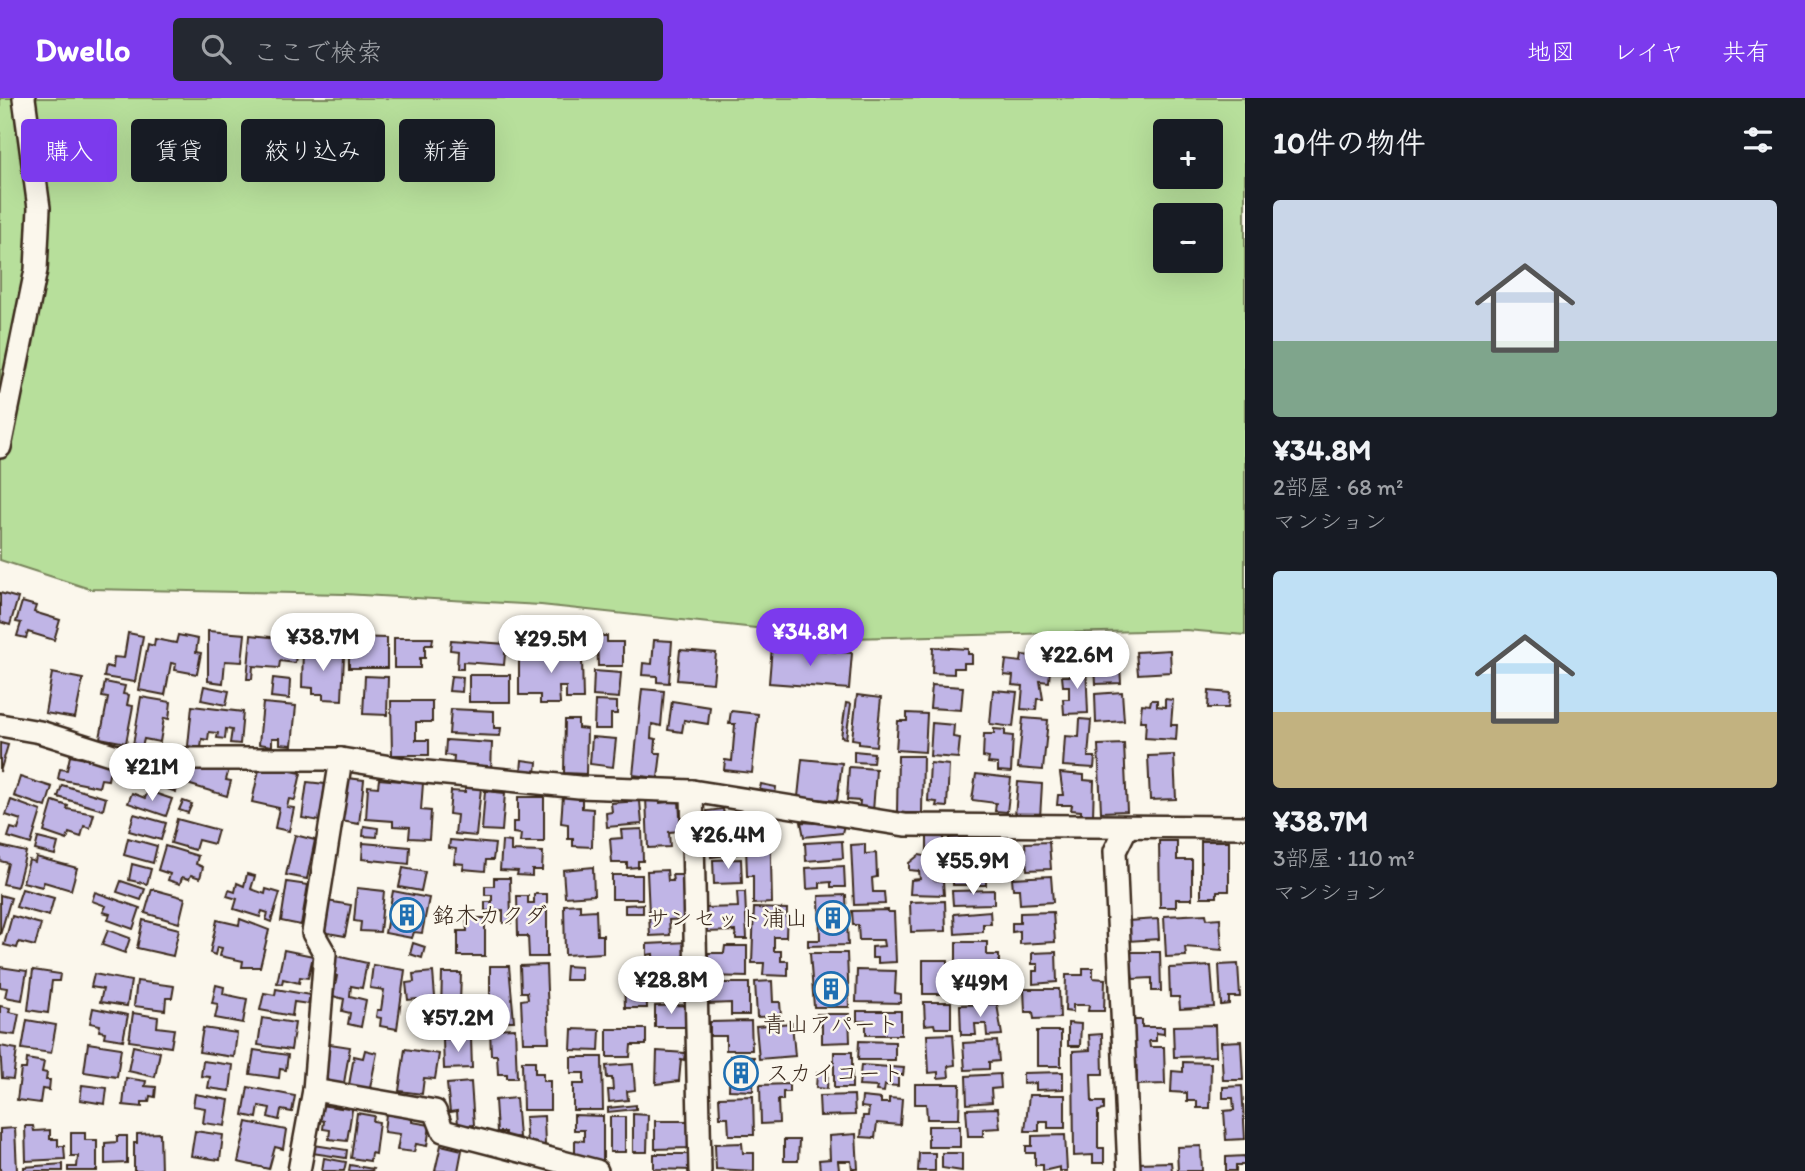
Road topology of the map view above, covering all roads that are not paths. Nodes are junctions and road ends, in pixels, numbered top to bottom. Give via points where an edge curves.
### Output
1 (24, 98) edge
2 (0, 447) edge
3 (0, 725) edge
4 (341, 760) junction
5 (692, 791) junction
6 (1127, 827) junction
7 (1245, 827) edge
8 (314, 1090) junction
9 (299, 1171) edge
10 (597, 1171) edge
11 (700, 1171) edge
12 (1129, 1171) edge

1 - 2 street via 39,208 36,270
3 - 4 street via 126,758
4 - 5 street via 579,787
4 - 8 street via 313,933 326,954
5 - 6 street via 905,825
5 - 11 street
6 - 7 street
6 - 12 street via 1115,851
8 - 9 street
8 - 10 street via 435,1111 443,1131

